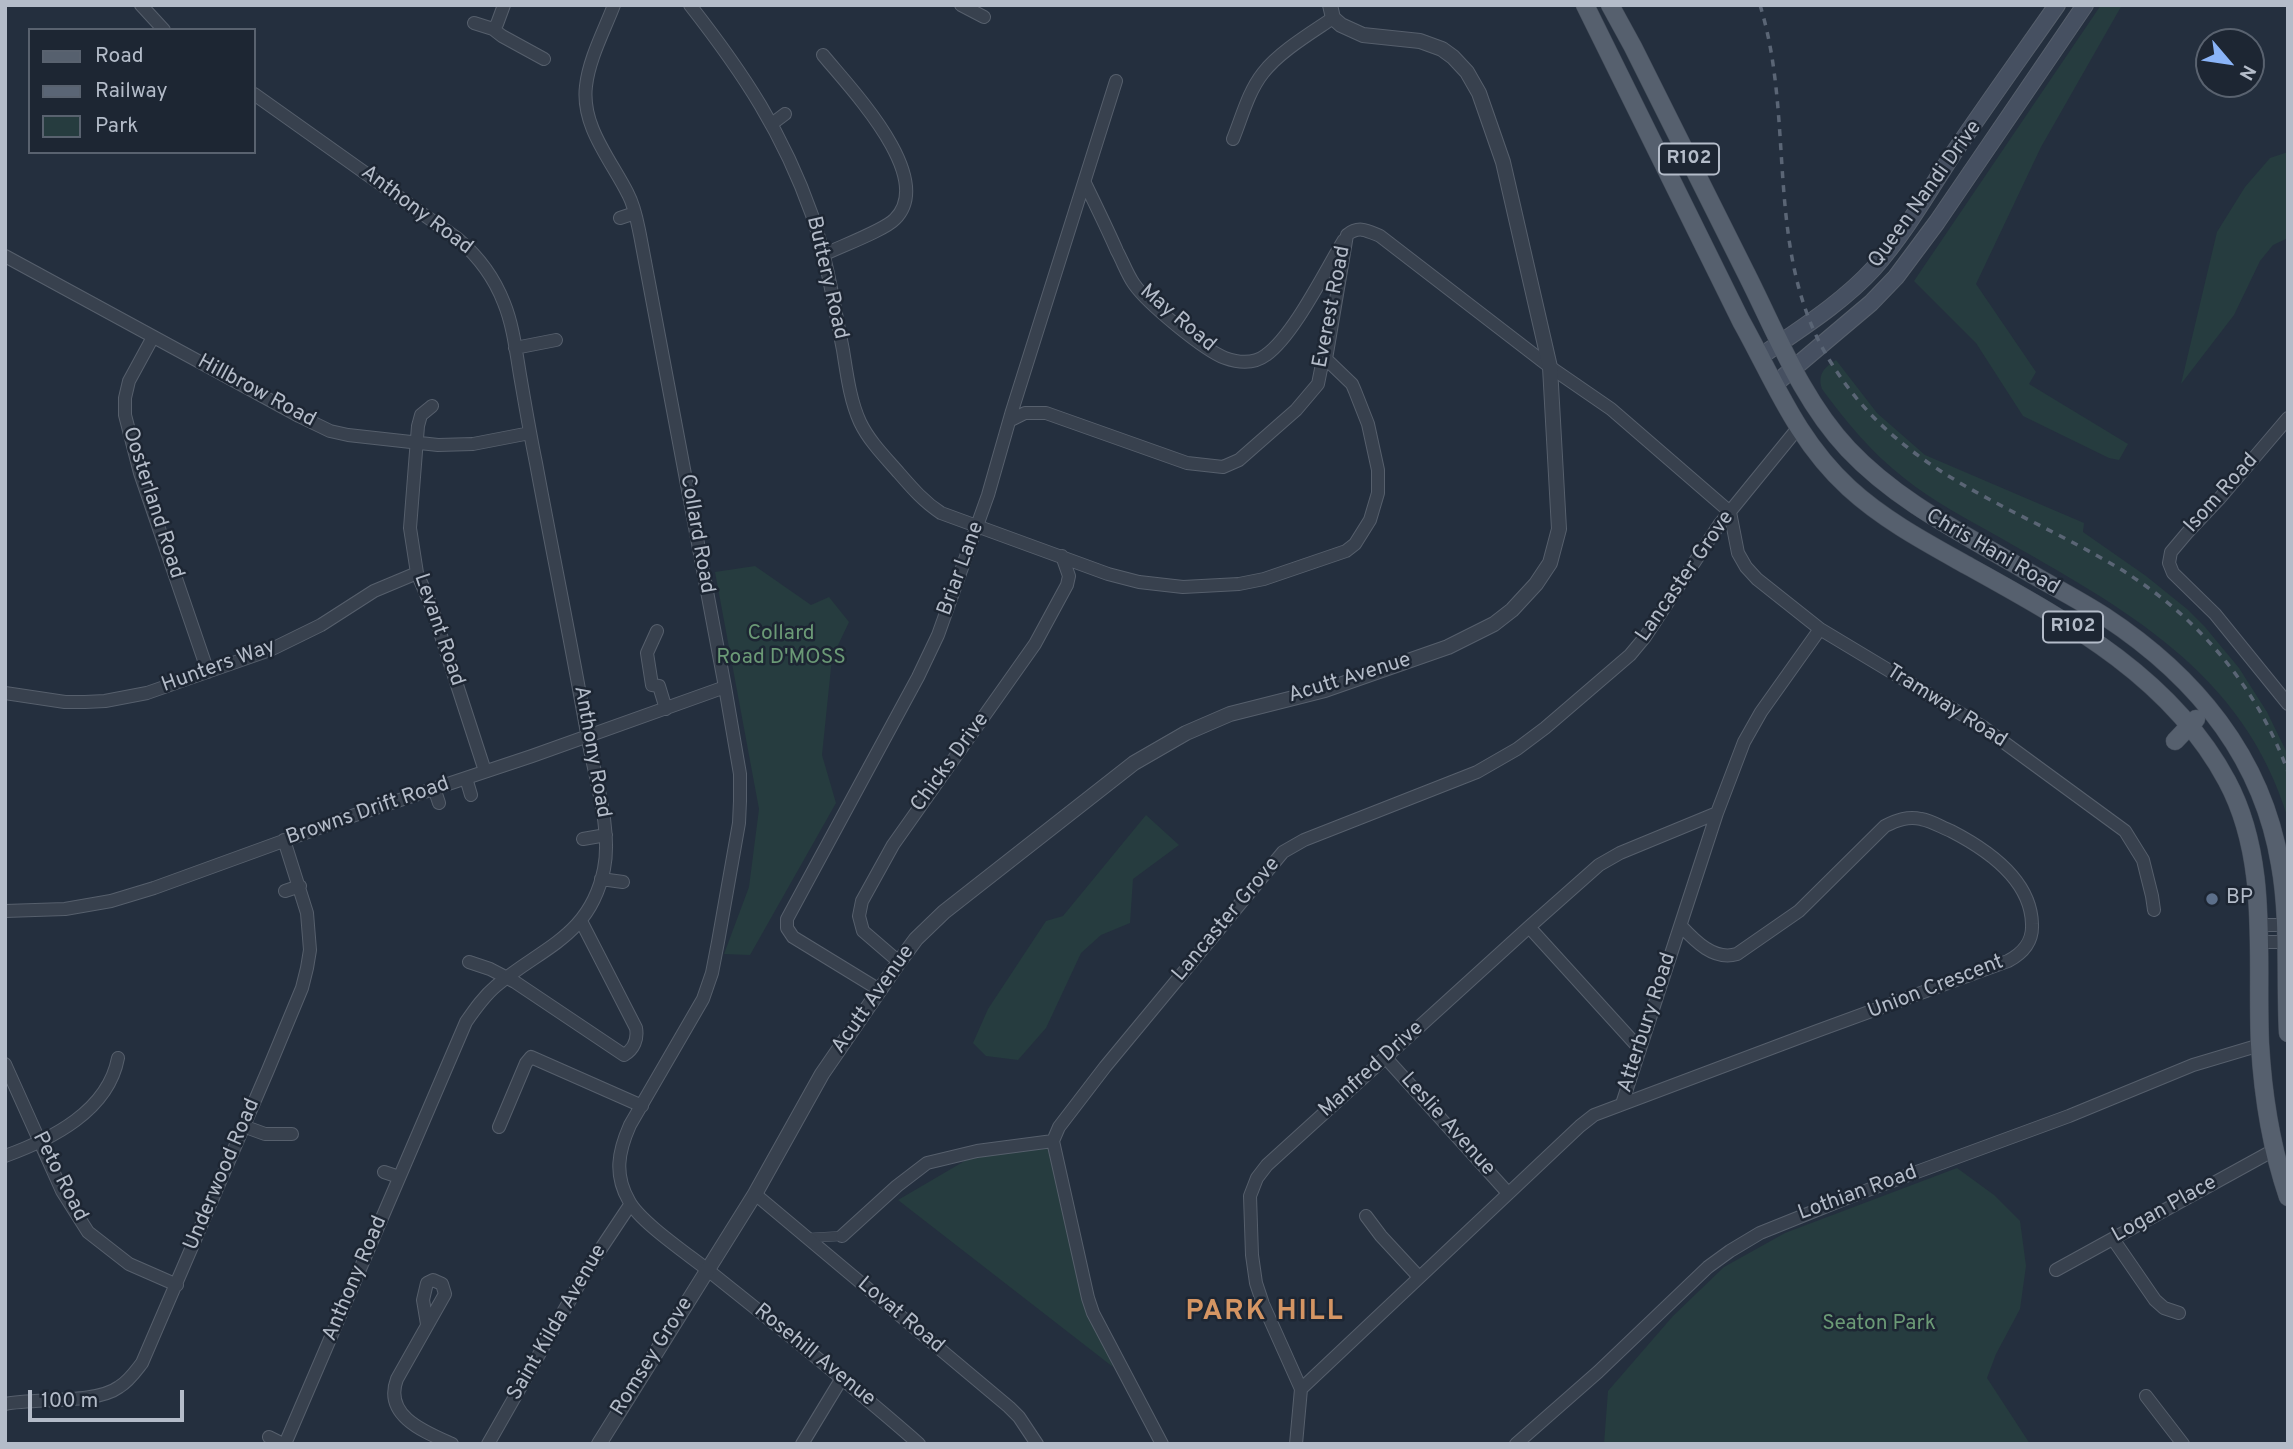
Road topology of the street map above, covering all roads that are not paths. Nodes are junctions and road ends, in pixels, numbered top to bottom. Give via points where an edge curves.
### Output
1 (141, 5) edge
2 (504, 5) edge
3 (614, 5) edge
4 (690, 5) edge
5 (961, 5) edge
6 (1585, 5) edge
7 (1610, 5) edge
8 (2057, 5) edge
9 (2085, 5) edge
10 (1329, 9) edge
11 (984, 17) dead end
12 (474, 23) dead end
13 (162, 28) edge
14 (493, 29) junction
15 (823, 55) dead end
16 (544, 59) dead end
17 (1116, 81) dead end
18 (256, 95) edge
19 (785, 114) dead end
20 (773, 123) junction
21 (1233, 139) dead end
22 (1085, 183) junction
23 (635, 213) junction
24 (620, 218) dead end
25 (1347, 235) junction
26 (824, 255) junction
27 (5, 256) edge
28 (153, 337) junction
29 (556, 340) dead end
30 (1781, 342) junction
31 (515, 348) junction
32 (1761, 356) junction
33 (1326, 359) junction
34 (1549, 367) junction
35 (1794, 369) junction
36 (1775, 384) junction
37 (432, 406) dead end
38 (2288, 418) edge
39 (1011, 420) junction
40 (1798, 428) junction
41 (530, 433) junction
42 (416, 442) junction
43 (1730, 512) junction
44 (976, 527) junction
45 (1062, 556) junction
46 (417, 573) junction
47 (2031, 574) junction
48 (2000, 584) junction
49 (1820, 629) junction
50 (657, 631) dead end
51 (208, 671) junction
52 (724, 687) junction
53 (5, 693) edge
54 (2288, 704) edge
55 (2207, 705) junction
56 (666, 709) junction
57 (2191, 726) junction
58 (588, 736) junction
59 (2175, 741) dead end
60 (485, 771) junction
61 (466, 778) junction
62 (434, 788) junction
63 (471, 795) dead end
64 (439, 803) dead end
65 (1717, 813) junction
66 (606, 835) junction
67 (583, 839) dead end
68 (284, 840) junction
69 (601, 879) junction
70 (623, 882) dead end
71 (300, 886) junction
72 (285, 891) dead end
73 (2154, 910) dead end
74 (5, 911) edge
75 (581, 921) junction
76 (1529, 926) junction
77 (1681, 926) junction
78 (2259, 933) junction
79 (2287, 934) edge
80 (469, 962) dead end
81 (899, 962) junction
82 (507, 977) junction
83 (878, 989) junction
84 (2288, 1033) edge
85 (2260, 1045) junction
86 (1639, 1048) junction
87 (1385, 1057) junction
88 (118, 1058) dead end
89 (5, 1064) edge
90 (1622, 1104) junction
91 (642, 1106) junction
92 (243, 1126) junction
93 (499, 1128) dead end
94 (292, 1134) dead end
95 (40, 1140) junction
96 (1054, 1141) junction
97 (2274, 1150) junction
98 (5, 1156) edge
99 (384, 1172) dead end
100 (399, 1177) junction
101 (1508, 1193) junction
102 (755, 1194) junction
103 (2288, 1197) edge
104 (630, 1205) junction
105 (1366, 1216) dead end
106 (842, 1236) joint
107 (807, 1238) junction
108 (2113, 1239) junction
109 (707, 1270) junction
110 (2056, 1270) dead end
111 (1419, 1277) junction
112 (177, 1285) junction
113 (2179, 1312) dead end
114 (427, 1324) dead end
115 (842, 1378) junction
116 (1301, 1388) junction
117 (2146, 1396) dead end
118 (5, 1404) edge
119 (269, 1437) dead end
120 (284, 1444) edge
121 (452, 1444) edge
122 (488, 1444) edge
123 (599, 1444) edge
124 (802, 1444) edge
125 (919, 1444) edge
126 (1037, 1444) edge
127 (1162, 1444) edge
128 (1296, 1444) edge
129 (1516, 1444) edge
130 (2183, 1444) edge

1 - 13 street
2 - 14 street
3 - 23 street, Collard Road via 586,84 585,110
4 - 20 street, Buttery Road
5 - 11 street
6 - 32 main road, Chris Hani Road / R102
7 - 30 main road, Chris Hani Road / R102
8 - 30 main road, Queen Nandi Drive via 1874,268
9 - 35 main road, Queen Nandi Drive via 1908,261 1871,303
10 - 21 street via 1262,73
10 - 34 street, Acutt Avenue via 1341,25 1363,35 1431,44 1453,57 1479,93 1503,162
12 - 14 street
14 - 16 street
15 - 26 street via 884,132 906,181 900,214 891,223
17 - 22 street, Briar Lane
18 - 31 street, Anthony Road via 471,250 504,301
19 - 20 street
20 - 26 street, Buttery Road
22 - 25 street, May Road via 1135,286 1212,352 1240,362 1266,355 1281,341
22 - 39 street, Briar Lane
23 - 24 street
23 - 52 street, Collard Road
25 - 33 street, Everest Road
25 - 34 street, Everest Road via 1360,229 1380,236
26 - 44 street, Buttery Road via 861,425 924,500 941,513
27 - 28 street, Hillbrow Road
28 - 42 street, Hillbrow Road via 318,426 348,435
28 - 51 street, Oosterland Road via 129,381 125,415 140,473
29 - 31 street
30 - 32 main road, Queen Nandi Drive
30 - 35 main road, Chris Hani Road / R102
31 - 41 street, Anthony Road
32 - 36 main road, Chris Hani Road / R102
33 - 39 street, Everest Road via 1318,384 1296,410 1239,460 1223,467 1187,463 1046,413 1026,412
33 - 45 street, Buttery Road via 1355,390 1378,470 1378,493 1370,520 1346,551 1264,579 1183,587 1123,579
34 - 43 street, Everest Road via 1611,409
34 - 81 street, Acutt Avenue via 1559,528 1549,563 1512,610 1494,625 1425,655 1325,690 1230,713 1186,733 1134,763 1076,806 944,912
35 - 36 main road, Queen Nandi Drive
35 - 47 main road, Chris Hani Road / R102 via 1828,425 1873,473 1924,511
36 - 40 main road, Chris Hani Road / R102
37 - 42 street, Levant Road via 419,418
38 - 54 street, Isom Road via 2171,552 2169,563
39 - 44 street, Briar Lane
40 - 43 street, Lancaster Grove
40 - 48 main road, Chris Hani Road / R102 via 1859,496 1904,529
41 - 42 street, Hillbrow Road via 456,446
41 - 58 street, Anthony Road
42 - 46 street, Levant Road via 410,528
43 - 49 street, Tramway Road via 1738,553 1746,567
43 - 96 street, Lancaster Grove via 1637,648 1545,729 1477,772 1283,852 1105,1067 1059,1126
44 - 45 street, Buttery Road
44 - 83 street, Briar Lane via 929,655 787,919 793,937
45 - 81 street, Chicks Drive via 1069,576 1067,585 1042,633 892,845 862,901 863,931
46 - 51 street, Hunters Way via 374,591 309,632
46 - 60 street, Levant Road
47 - 48 main road via 2007,576
47 - 55 main road, Chris Hani Road / R102 via 2137,640
48 - 57 main road, Chris Hani Road / R102 via 2109,650
49 - 65 street, Atterbury Road via 1752,726
49 - 73 street, Tramway Road via 1983,727 2111,819 2132,839 2143,860
50 - 56 street via 647,653 652,685 659,686
51 - 53 street, Hunters Way via 147,693 105,701 65,702
52 - 56 street, Browns Drift Road
52 - 91 street, Collard Road via 740,774 740,801 712,973 703,999
55 - 57 main road
55 - 79 main road, Chris Hani Road / R102 via 2242,754 2272,825
56 - 58 street, Browns Drift Road
57 - 59 main road
57 - 78 main road, Chris Hani Road / R102 via 2216,761 2240,808 2254,862
58 - 60 street, Browns Drift Road
58 - 66 street, Anthony Road
60 - 61 street, Browns Drift Road
61 - 62 street, Browns Drift Road
61 - 63 street
62 - 64 street
62 - 68 street, Browns Drift Road
65 - 76 street, Manfred Drive via 1612,857
65 - 77 street, Atterbury Road
66 - 67 street
66 - 69 street, Anthony Road
68 - 71 street, Underwood Road
68 - 74 street, Browns Drift Road via 111,901 65,909
69 - 70 street
69 - 75 street, Anthony Road
71 - 72 street
71 - 92 street, Underwood Road via 309,926 307,968 298,998 244,1108
75 - 82 street, Anthony Road via 557,944
75 - 82 street via 636,1028 637,1037 627,1053 619,1053
76 - 86 street
76 - 87 street, Manfred Drive
77 - 86 street, Atterbury Road
77 - 90 street, Union Crescent via 1712,952 1737,954 1799,911 1885,826 1914,818 1951,831 1996,860 2027,899 2032,928 2025,949 2008,961
78 - 79 street
78 - 85 main road, Chris Hani Road / R102
79 - 84 main road, Chris Hani Road / R102
80 - 82 street
81 - 83 street, Acutt Avenue
82 - 100 street, Anthony Road via 466,1022
83 - 102 street, Acutt Avenue via 822,1074
85 - 97 main road, Chris Hani Road / R102
85 - 129 street, Lothian Road via 2193,1065 1760,1233 1708,1267
86 - 90 street, Atterbury Road
87 - 101 street, Leslie Avenue
87 - 116 street, Manfred Drive via 1267,1165 1252,1187 1256,1283
88 - 95 street via 111,1084 95,1103 80,1118
89 - 95 street, Peto Road
90 - 101 street, Atterbury Road via 1585,1121
91 - 93 street via 531,1057
91 - 104 street, Collard Road via 619,1156 620,1177
92 - 94 street via 265,1134
92 - 112 street, Underwood Road
95 - 98 street
95 - 112 street, Peto Road via 62,1191 88,1232 129,1264
96 - 106 street via 927,1163
96 - 127 street via 1088,1298
97 - 103 main road, Chris Hani Road / R102
97 - 108 street, Logan Place
99 - 100 street
100 - 120 street, Anthony Road
101 - 111 street, Atterbury Road
102 - 107 street, Lovat Road
102 - 109 street, Acutt Avenue
104 - 109 street, Collard Road
104 - 122 street, Saint Kilda Avenue via 590,1265
105 - 111 street
106 - 107 street
107 - 126 street, Lovat Road via 1009,1407
108 - 110 street, Logan Place
108 - 113 street via 2155,1300
109 - 115 street, Rosehill Avenue
109 - 123 street, Romsey Grove
111 - 116 street, Atterbury Road
112 - 118 street, Underwood Road via 142,1363 119,1388 99,1396
114 - 121 street via 397,1379 395,1394 409,1423
115 - 124 street
115 - 125 street, Rosehill Avenue
116 - 128 street
117 - 130 street
119 - 120 street

